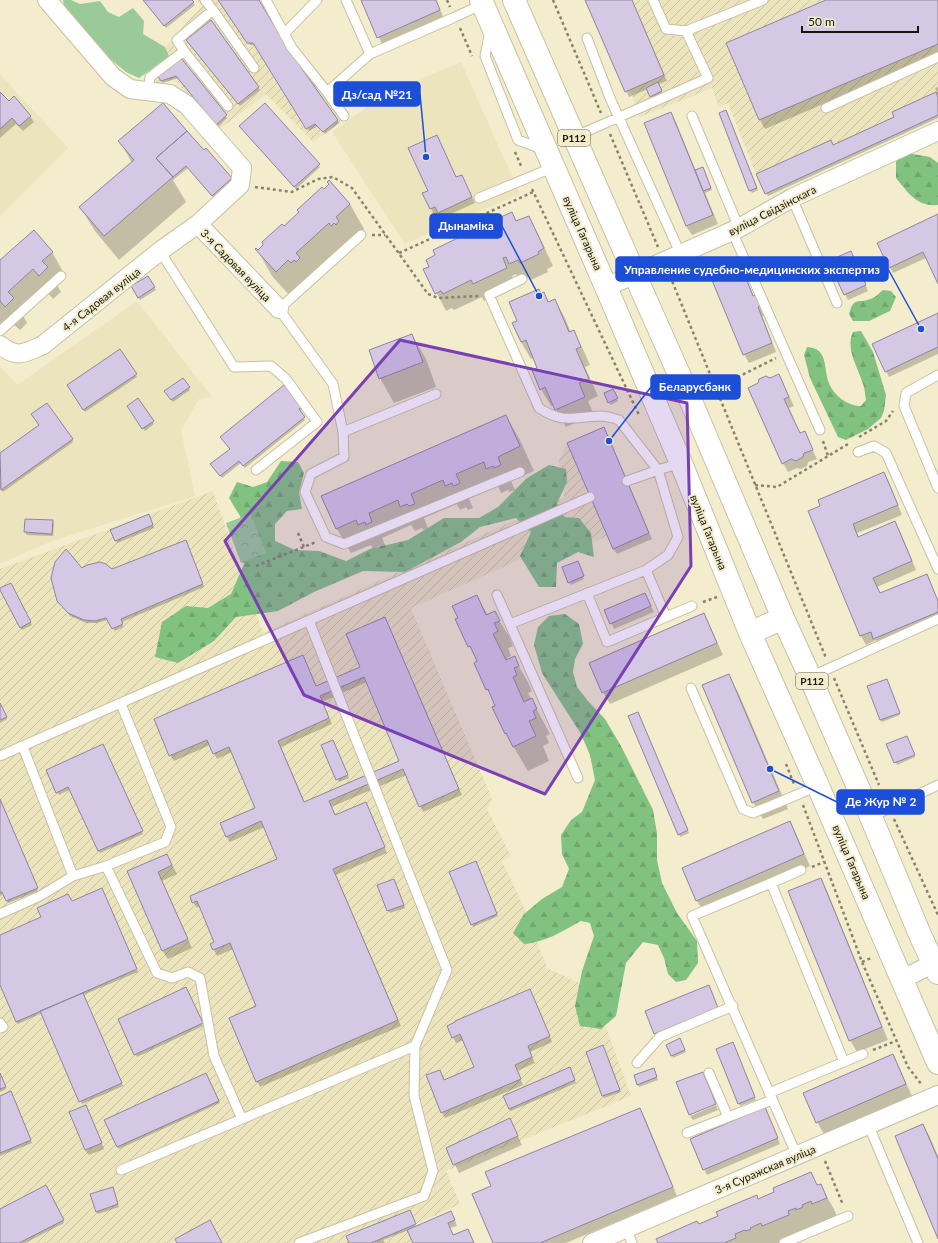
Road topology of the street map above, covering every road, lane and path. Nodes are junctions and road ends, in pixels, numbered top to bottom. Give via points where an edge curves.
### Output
1 (48, 0) edge
2 (206, 0) edge
3 (266, 0) edge
4 (318, 0) edge
5 (346, 0) edge
6 (447, 0) edge
7 (514, 0) edge
8 (553, 0) edge
9 (653, 0) edge
10 (763, 0) edge
11 (482, 2) edge
12 (213, 10) junction
13 (455, 17) junction
14 (686, 31) junction
15 (284, 34) junction
16 (587, 38) dead end
17 (184, 51) junction
18 (370, 54) junction
19 (938, 57) edge
20 (474, 59) dead end
21 (254, 68) dead end
22 (148, 92) junction
23 (327, 92) junction
24 (228, 106) dead end
25 (826, 108) dead end
26 (344, 116) dead end
27 (692, 116) dead end
28 (618, 117) junction
29 (605, 123) junction
30 (938, 131) edge
31 (574, 137) junction
32 (514, 150) dead end
33 (550, 159) junction
34 (527, 178) junction
35 (533, 192) junction
36 (479, 198) dead end
37 (792, 198) junction
38 (198, 224) junction
39 (736, 229) junction
40 (361, 235) dead end
41 (160, 251) junction
42 (399, 253) dead end
43 (681, 254) junction
44 (664, 262) junction
45 (635, 275) junction
46 (61, 276) dead end
47 (522, 279) dead end
48 (606, 287) junction
49 (837, 303) dead end
50 (279, 309) junction
51 (0, 331) edge
52 (0, 345) edge
53 (786, 354) junction
54 (938, 375) edge
55 (716, 388) junction
56 (906, 393) junction
57 (436, 394) dead end
58 (640, 418) dead end
59 (820, 430) dead end
60 (343, 432) junction
61 (858, 452) dead end
62 (681, 463) junction
63 (256, 470) dead end
64 (658, 470) junction
65 (520, 472) dead end
66 (627, 482) dead end
67 (755, 485) junction
68 (938, 488) edge
69 (590, 497) dead end
70 (298, 533) dead end
71 (326, 537) junction
72 (304, 547) junction
73 (256, 566) dead end
74 (938, 569) edge
75 (646, 570) junction
76 (715, 590) dead end
77 (586, 593) junction
78 (497, 595) dead end
79 (692, 606) joint
80 (666, 617) junction
81 (783, 618) junction
82 (938, 620) edge
83 (309, 621) junction
84 (510, 624) junction
85 (750, 633) junction
86 (830, 668) junction
87 (810, 677) junction
88 (691, 688) dead end
89 (121, 704) junction
90 (23, 747) junction
91 (0, 756) edge
92 (784, 758) dead end
93 (578, 778) dead end
94 (938, 785) edge
95 (818, 786) junction
96 (799, 794) junction
97 (880, 813) junction
98 (106, 866) junction
99 (802, 870) dead end
100 (73, 876) junction
101 (771, 883) junction
102 (0, 914) edge
103 (938, 915) edge
104 (871, 958) dead end
105 (862, 962) junction
106 (936, 966) edge
107 (902, 979) junction
108 (733, 1006) junction
109 (0, 1023) edge
110 (0, 1028) edge
111 (896, 1041) junction
112 (415, 1046) junction
113 (863, 1054) joint
114 (844, 1062) junction
115 (637, 1063) dead end
116 (938, 1063) edge
117 (709, 1073) dead end
118 (771, 1096) junction
119 (935, 1097) edge
120 (728, 1117) junction
121 (242, 1119) junction
122 (868, 1124) junction
123 (686, 1133) dead end
124 (819, 1146) junction
125 (797, 1156) junction
126 (121, 1170) dead end
127 (848, 1216) joint
128 (629, 1235) edge
129 (299, 1243) edge
130 (592, 1243) edge
131 (784, 1243) edge
132 (918, 1243) edge

1 - 22 street, 3-я Садовая вуліца via 113,77 130,89
2 - 12 lane
3 - 15 lane
4 - 15 lane
5 - 18 lane
6 - 13 path
7 - 31 main road, Р112
8 - 29 path
9 - 14 lane via 666,29
10 - 14 lane
11 - 13 lane
11 - 33 main road, вуліца Гагарына / Р112
12 - 17 lane via 177,40
12 - 21 lane
13 - 18 lane
13 - 20 path
14 - 28 lane via 708,78
15 - 23 lane
16 - 28 lane
17 - 22 lane via 150,77
17 - 24 lane
18 - 23 lane
19 - 25 lane
22 - 38 street, 3-я Садовая вуліца via 170,94 188,105 242,168 240,185
23 - 26 lane
27 - 39 lane
28 - 29 lane
28 - 43 lane
29 - 31 lane
29 - 44 path
30 - 37 street, вуліца Свідзінскага
31 - 45 main road, Р112
32 - 34 path
33 - 34 lane
33 - 48 main road, вуліца Гагарына / Р112
34 - 35 path
34 - 36 lane
35 - 42 path
35 - 58 path
37 - 39 street, вуліца Свідзінскага
37 - 49 lane
38 - 41 street, 4-я Садовая вуліца
38 - 50 street, 3-я Садовая вуліца
39 - 43 street, вуліца Свідзінскага
39 - 53 lane
40 - 50 lane
41 - 52 street, 4-я Садовая вуліца via 43,345 24,353 9,353
41 - 63 lane via 234,367 271,366 286,379 317,422
43 - 44 street, вуліца Свідзінскага
44 - 45 street, вуліца Свідзінскага
44 - 55 path
45 - 48 street, вуліца Свідзінскага
45 - 81 main road, Р112
46 - 51 lane
47 - 64 lane via 489,295 539,408 550,415 566,419 602,416 619,420
48 - 62 main road, вуліца Гагарына / Р112
50 - 60 lane via 333,384
53 - 55 path
53 - 59 lane
54 - 56 lane
55 - 67 path
56 - 67 path via 886,421 777,487
56 - 68 lane via 904,406
57 - 60 lane
60 - 71 lane via 344,457 311,474 306,492
61 - 74 lane via 874,446 886,453
62 - 64 lane
62 - 85 main road, вуліца Гагарына / Р112
64 - 66 lane
64 - 75 lane via 678,537 668,555
65 - 71 lane via 344,544
67 - 86 path
69 - 83 lane
70 - 72 path
71 - 72 path
72 - 73 path
75 - 77 lane
75 - 80 lane
76 - 79 path via 718,597
77 - 80 lane via 607,642
77 - 84 lane
78 - 84 lane
79 - 80 lane
81 - 85 main road
81 - 87 main road, Р112
82 - 86 lane
83 - 89 lane
83 - 112 lane via 448,970
84 - 93 lane
85 - 95 main road, вуліца Гагарына / Р112
86 - 87 lane
86 - 97 path
87 - 97 main road, Р112
88 - 96 lane via 743,809 753,813
89 - 90 lane
89 - 98 lane via 171,827 165,842
90 - 91 lane
90 - 100 lane
92 - 96 path
94 - 97 lane
95 - 96 lane
95 - 107 main road, вуліца Гагарына / Р112
96 - 105 path
97 - 103 path
97 - 106 main road, Р112 via 921,936
98 - 100 lane
98 - 121 lane via 157,973 172,978 188,972 200,978 214,1056
99 - 101 lane
100 - 102 lane via 40,896
101 - 108 lane via 692,916
101 - 114 lane
104 - 105 path
105 - 111 path
106 - 107 street
107 - 116 main road, вуліца Гагарына / Р112
108 - 115 lane via 660,1037
108 - 118 lane
109 - 110 lane via 3,1027
111 - 113 path
111 - 119 path via 908,1067
112 - 121 lane
112 - 129 lane via 414,1096 434,1171 424,1196
113 - 114 lane
114 - 118 lane
117 - 120 lane
118 - 120 lane
118 - 125 lane
119 - 122 street, 3-я Суражская вуліца
120 - 123 lane
121 - 126 lane
122 - 124 street, 3-я Суражская вуліца
122 - 132 lane
124 - 125 street, 3-я Суражская вуліца
124 - 127 path
125 - 128 street, 3-я Суражская вуліца
127 - 131 lane
128 - 130 street, 3-я Суражская вуліца

